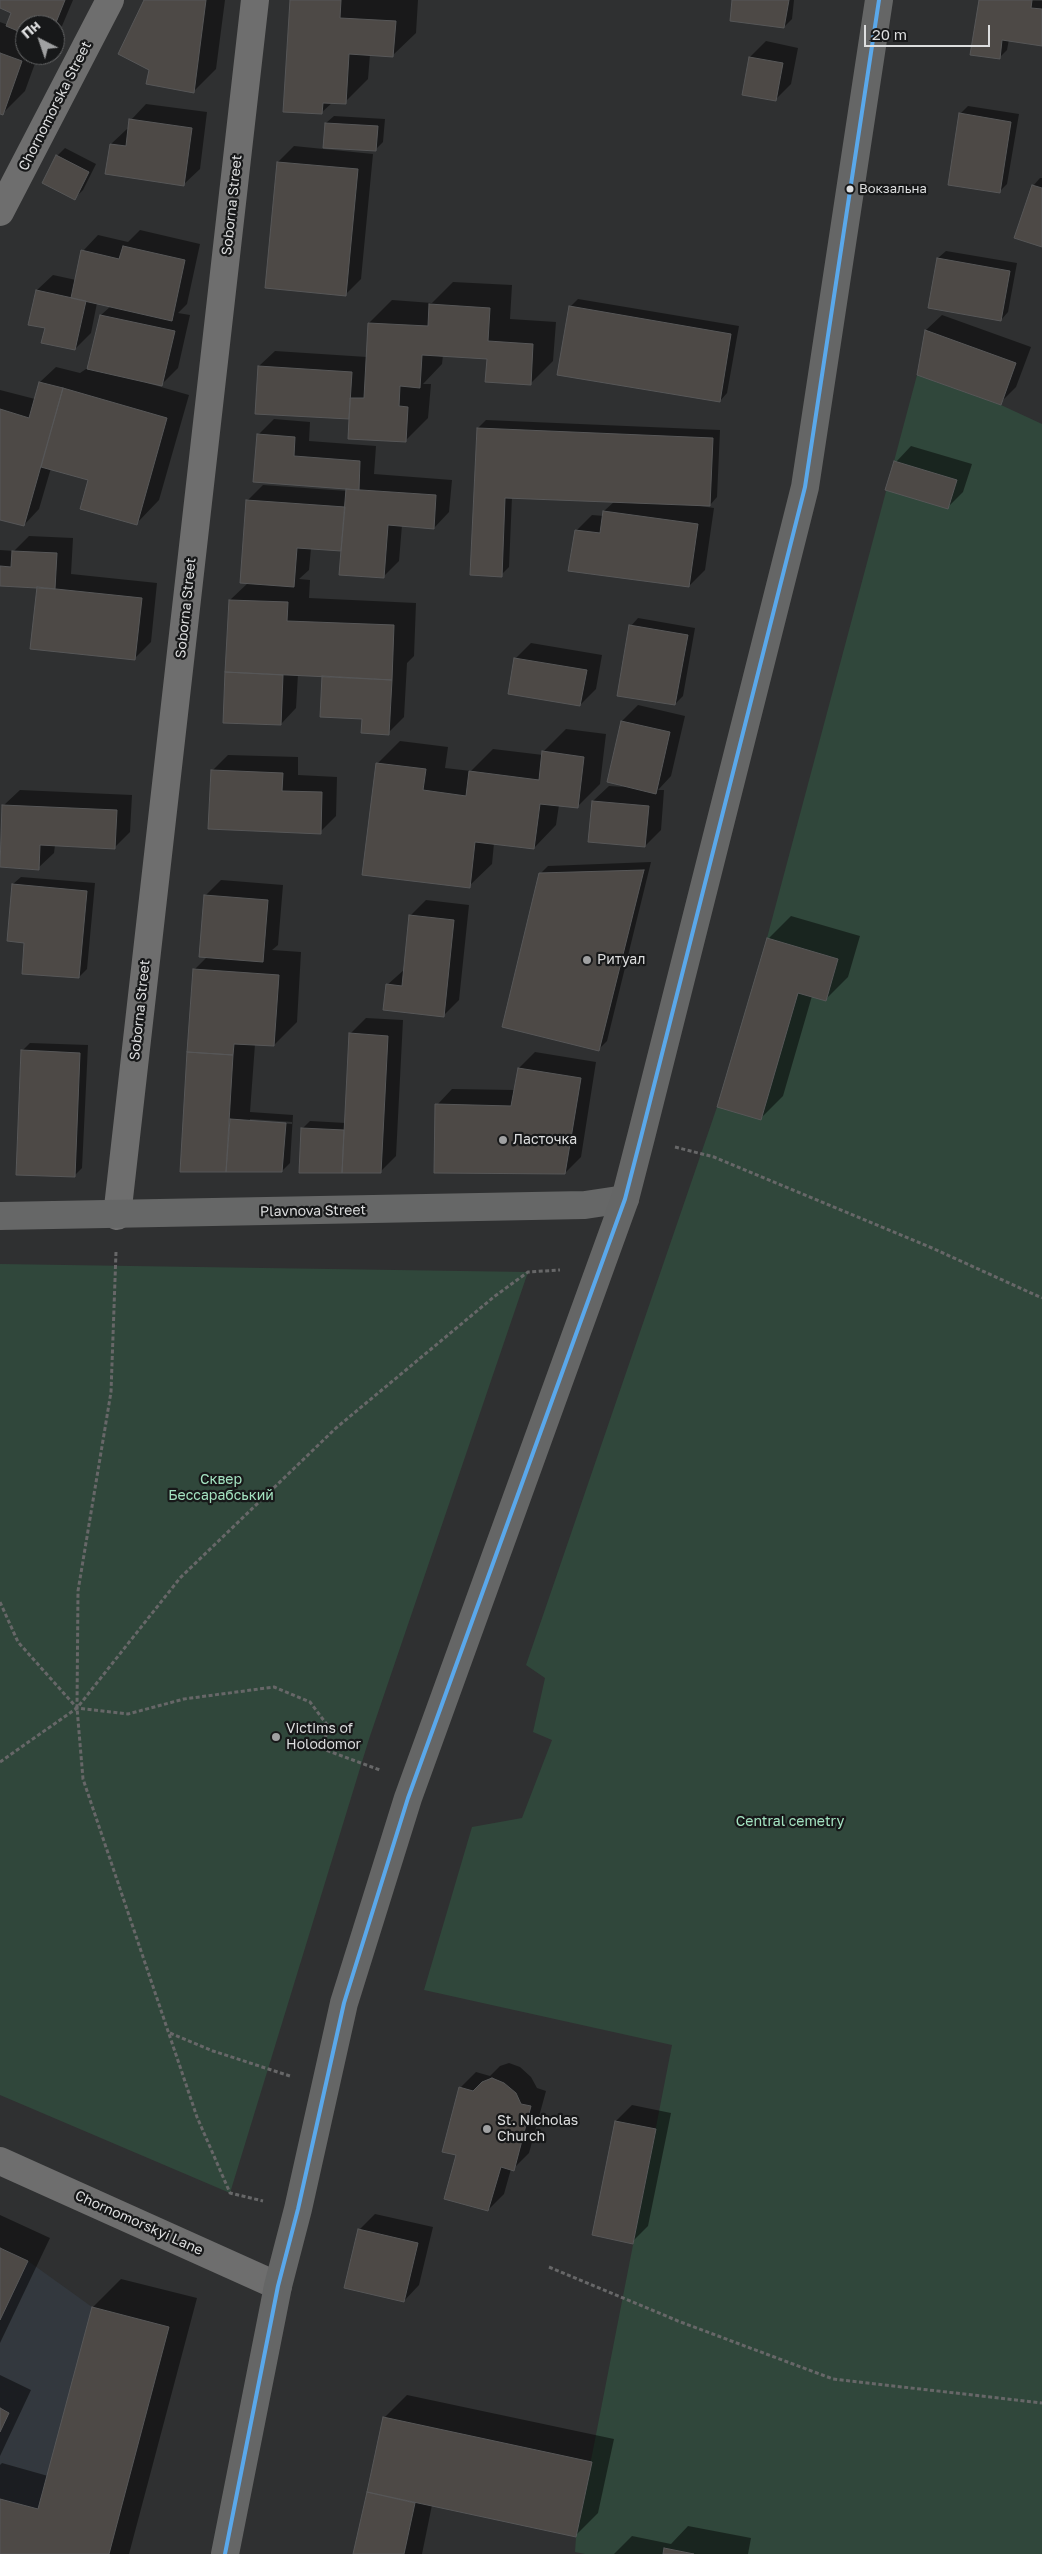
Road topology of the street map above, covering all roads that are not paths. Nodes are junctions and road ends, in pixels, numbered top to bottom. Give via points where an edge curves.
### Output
1 (110, 0) edge
2 (255, 0) edge
3 (879, 0) edge
4 (0, 212) edge
5 (625, 1199) junction
6 (0, 1216) edge
7 (117, 1216) junction
8 (0, 2160) edge
9 (278, 2286) junction
10 (225, 2554) edge

1 - 4 street, Chornomorska Street
2 - 7 street, Soborna Street
3 - 5 main road via 805,486
5 - 7 street, Plavnova Street via 585,1205
5 - 9 main road via 413,1783 344,2003
6 - 7 street, Plavnova Street
8 - 9 street, Chornomorskyi Lane
9 - 10 main road

